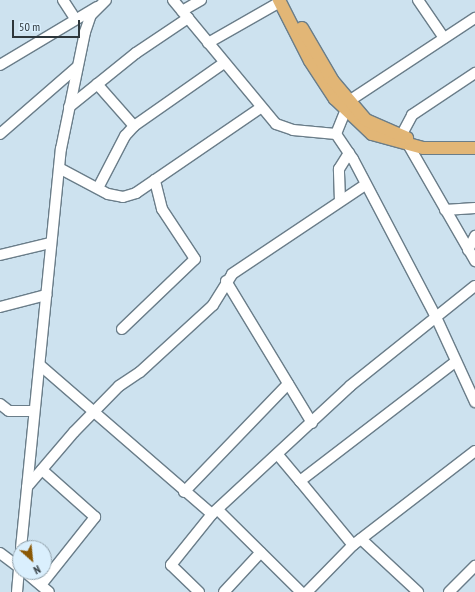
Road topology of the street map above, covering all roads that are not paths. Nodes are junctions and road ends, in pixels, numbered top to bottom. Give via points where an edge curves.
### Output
1 (63, 0) edge
2 (173, 0) edge
3 (201, 0) edge
4 (282, 0) edge
5 (418, 0) edge
6 (102, 3) edge
7 (185, 15) junction
8 (74, 17) junction
9 (475, 18) edge
10 (444, 38) junction
11 (208, 43) junction
12 (1, 62) edge
13 (224, 63) junction
14 (76, 68) junction
15 (475, 73) edge
16 (97, 84) junction
17 (69, 107) junction
18 (348, 107) junction
19 (260, 108) junction
20 (134, 126) junction
21 (0, 134) edge
22 (336, 134) junction
23 (401, 136) junction
24 (409, 146) junction
25 (461, 148) junction
26 (475, 148) edge
27 (349, 153) junction
28 (59, 168) junction
29 (155, 180) junction
30 (365, 185) junction
31 (98, 188) junction
32 (340, 201) junction
33 (475, 208) edge
34 (446, 210) junction
35 (475, 236) edge
36 (50, 243) junction
37 (468, 250) junction
38 (1, 252) edge
39 (475, 262) edge
40 (226, 281) junction
41 (475, 286) edge
42 (46, 295) junction
43 (0, 307) edge
44 (435, 315) junction
45 (122, 329) dead end
46 (454, 363) junction
47 (41, 366) junction
48 (288, 384) junction
49 (475, 402) edge
50 (0, 404) edge
51 (34, 411) junction
52 (93, 412) junction
53 (312, 423) junction
54 (475, 452) edge
55 (278, 456) junction
56 (42, 470) junction
57 (300, 481) junction
58 (27, 488) junction
59 (184, 492) junction
60 (215, 512) junction
61 (361, 539) junction
62 (22, 540) edge
63 (353, 545) junction
64 (261, 552) junction
65 (0, 554) edge
66 (12, 561) edge
67 (475, 566) edge
68 (19, 580) edge
69 (35, 580) edge
70 (45, 589) edge
71 (194, 590) edge
72 (17, 592) edge
73 (224, 592) edge
74 (306, 592) edge
75 (418, 592) edge
76 (449, 592) edge

1 - 8 street
2 - 7 street
3 - 7 street
4 - 11 street
4 - 18 main road
5 - 10 street
6 - 8 street
6 - 14 street via 85,32
7 - 11 street
7 - 16 street
8 - 12 street
9 - 10 street
10 - 18 street
11 - 13 street
13 - 19 street
13 - 20 street
14 - 17 street
14 - 21 street
15 - 23 street via 412,115
16 - 17 street
16 - 20 street
17 - 28 street
18 - 22 street
18 - 23 main road via 366,120
18 - 24 main road via 372,134
19 - 22 street via 285,129
19 - 29 street
20 - 31 street via 125,136
22 - 27 street
23 - 25 main road
24 - 25 main road
24 - 34 street
25 - 26 main road
27 - 30 street
27 - 32 street via 339,169
28 - 31 street
28 - 36 street
29 - 31 street via 123,197
29 - 45 street via 162,209 195,259
30 - 32 street
30 - 44 street
32 - 40 street
33 - 34 street
34 - 37 street
35 - 37 street
36 - 38 street
36 - 42 street
37 - 39 street
40 - 48 street
40 - 52 street via 213,305
41 - 44 street
42 - 43 street
42 - 47 street
44 - 46 street
44 - 53 street via 350,386
46 - 49 street
46 - 57 street
47 - 51 street
47 - 52 street
48 - 53 street
48 - 59 street
50 - 51 street via 9,411
51 - 58 street
52 - 56 street
52 - 59 street
53 - 55 street
54 - 61 street
55 - 57 street
55 - 60 street
56 - 58 street
56 - 70 street via 95,517
57 - 63 street
58 - 62 street
59 - 60 street
60 - 64 street
60 - 71 street via 171,565
61 - 63 street
61 - 75 street
63 - 74 street
64 - 73 street
64 - 74 street
65 - 66 street
67 - 76 street
68 - 72 street
69 - 70 street

